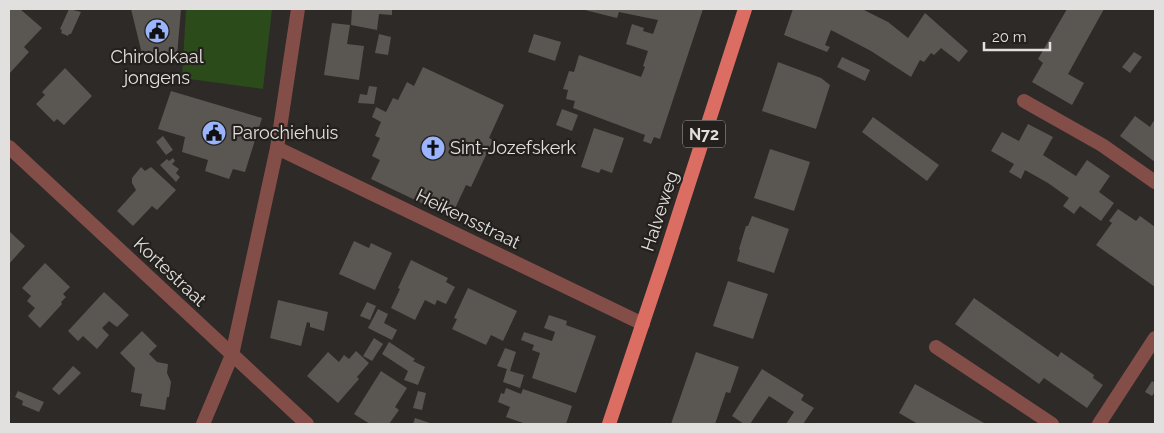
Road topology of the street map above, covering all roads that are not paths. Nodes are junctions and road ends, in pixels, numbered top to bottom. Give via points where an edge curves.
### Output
1 (298, 9) edge
2 (745, 9) edge
3 (1024, 100) dead end
4 (9, 147) edge
5 (277, 148) junction
6 (1155, 182) edge
7 (643, 324) junction
8 (1155, 338) edge
9 (936, 347) dead end
10 (232, 355) junction
11 (203, 424) edge
12 (307, 424) edge
13 (609, 424) edge
14 (1052, 424) edge
15 (1099, 424) edge

1 - 5 street
2 - 7 main road, Halveweg / N72
3 - 6 street via 1102,144
4 - 10 street, Kortestraat
5 - 7 street, Heikensstraat
5 - 10 street
7 - 13 main road, Halveweg / N72
8 - 15 street
9 - 14 street
10 - 11 street
10 - 12 street, Kortestraat

